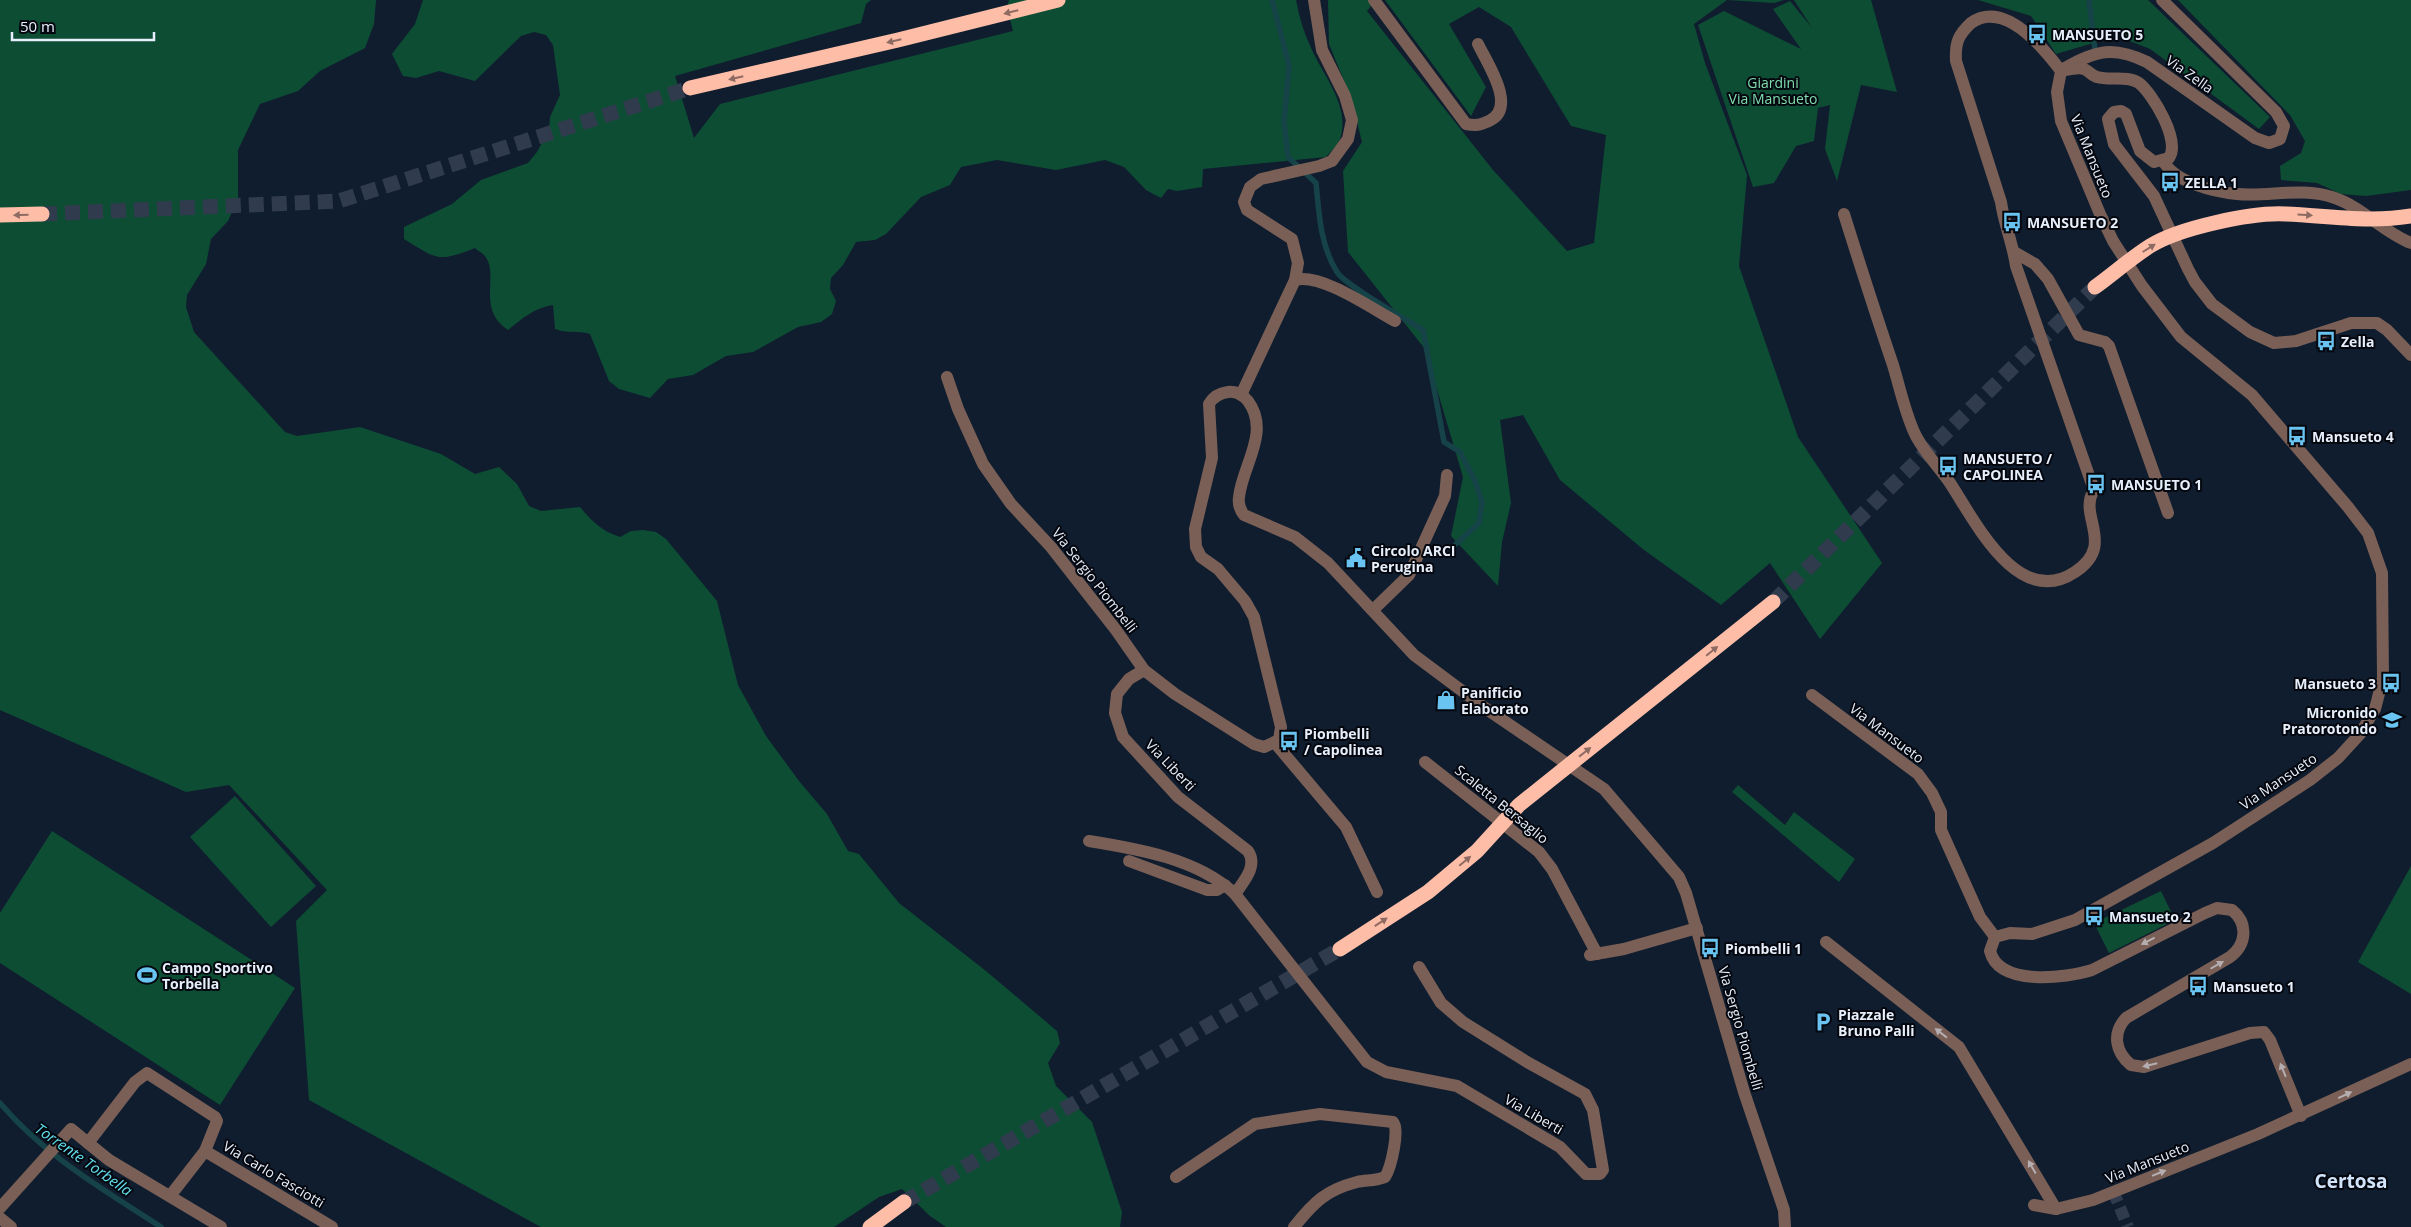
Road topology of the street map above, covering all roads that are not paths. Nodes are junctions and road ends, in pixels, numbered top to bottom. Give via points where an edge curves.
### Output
1 (1058, 0) edge
2 (1314, 0) edge
3 (1374, 0) edge
4 (2162, 0) edge
5 (1478, 44) dead end
6 (2061, 70) junction
7 (690, 88) tunnel mouth
8 (2163, 160) junction
9 (42, 214) tunnel mouth
10 (1844, 214) dead end
11 (0, 215) edge
12 (2411, 216) edge
13 (2411, 243) edge
14 (2014, 252) junction
15 (1295, 280) junction
16 (2095, 287) tunnel mouth
17 (1394, 321) dead end
18 (2411, 355) edge
19 (946, 377) dead end
20 (1241, 395) junction
21 (1447, 475) dead end
22 (2168, 513) dead end
23 (1773, 602) tunnel mouth
24 (1373, 610) junction
25 (1144, 670) junction
26 (1812, 695) dead end
27 (1275, 743) junction
28 (1425, 762) dead end
29 (1090, 842) dead end
30 (1129, 862) dead end
31 (1225, 885) junction
32 (1377, 892) dead end
33 (1235, 894) junction
34 (1697, 928) junction
35 (1995, 938) junction
36 (1826, 942) dead end
37 (1340, 949) tunnel mouth
38 (1419, 967) dead end
39 (2411, 1064) edge
40 (2301, 1116) junction
41 (88, 1143) junction
42 (206, 1151) junction
43 (1176, 1177) dead end
44 (170, 1196) junction
45 (904, 1202) tunnel mouth
46 (2034, 1205) dead end
47 (0, 1208) edge
48 (2056, 1209) junction
49 (0, 1218) edge
50 (11, 1227) edge
51 (221, 1227) edge
52 (332, 1227) edge
53 (870, 1227) edge
54 (1294, 1227) edge
55 (1785, 1227) edge

1 -> 7 highway
2 - 15 street via 1322,50 1345,96 1352,120 1348,139 1332,161 1261,179 1250,187 1244,202 1247,210 1292,239 1298,263
3 - 5 street via 1466,124 1478,126 1494,119 1502,108 1502,95
4 - 6 street, Via Zella via 2276,112 2284,126 2280,139 2269,144 2255,138 2147,62 2132,55 2115,51 2096,53
6 - 8 street via 2083,69 2097,77 2129,79 2138,83 2157,108 2171,136 2172,154
6 - 14 street via 2012,20 1993,16 1975,20 1956,43 1956,60
6 - 35 street, Via Mansueto via 2057,92 2061,121 2100,214 2142,286 2181,336 2252,395 2368,533 2382,573 2383,678 2375,709 2360,734 2338,758 2310,780 2213,843 2075,920 2032,934 2010,933
8 - 13 street via 2171,172 2192,184 2236,194 2316,192 2331,196 2342,200 2395,237
8 - 18 street via 2154,162 2140,151 2126,114 2120,111 2111,113 2109,122 2114,144 2154,196 2195,282 2212,304 2250,332 2274,343 2296,340 2351,323 2378,323
9 -> 11 highway
10 - 14 street via 1915,435 1993,548 2013,569 2028,578 2047,582 2075,572 2094,552 2096,538 2089,503 2094,490 2016,266
16 -> 12 highway via 2151,245 2238,218 2283,214 2382,221
14 - 22 street via 2035,264 2048,279 2079,335 2109,346
15 - 17 street via 1305,277 1320,282
15 - 20 street
19 - 25 street, Via Sergio Piombelli via 983,464 1011,504 1051,546
20 - 24 street, Via Sergio Piombelli via 1250,405 1257,427 1239,496 1244,516 1295,537 1328,563
20 - 27 street via 1224,393 1209,404 1212,458 1194,535 1201,557 1218,569 1245,600 1254,617 1282,727 1281,737
21 - 24 street via 1446,496 1410,575
37 -> 23 highway via 1428,892 1477,851 1519,804
24 - 34 street, Via Sergio Piombelli via 1414,655 1604,789 1679,877
25 - 27 street, Via Sergio Piombelli via 1175,694 1254,744
25 - 33 street, Via Liberti via 1117,694 1114,713 1123,737 1178,797 1248,850 1252,861 1250,871
26 - 35 street, Via Mansueto via 1918,774 1941,812 1941,830 1980,917
27 - 32 street via 1346,827
28 - 34 street, Scaletta Bersaglio via 1539,852 1552,869 1594,954
29 - 31 street, Via Liberti via 1172,860 1200,869
30 - 31 street via 1207,890 1217,890
31 - 33 street, Via Liberti
33 - 38 street, Via Liberti via 1367,1062 1386,1072 1457,1086 1560,1147 1586,1174 1600,1174 1603,1170 1593,1110 1585,1094 1463,1022 1441,1003
34 - 55 street, Via Sergio Piombelli via 1744,1092 1784,1210
40 -> 35 street via 2264,1032 2250,1033 2144,1067 2131,1064 2118,1048 2116,1032 2126,1018 2240,948 2243,928 2232,910 2217,908 2204,913 2092,970 2074,975 2034,977 2003,968 1992,958 1990,951
48 -> 36 street via 1959,1047
40 -> 39 street, Via Mansueto
48 -> 40 street, Via Mansueto via 2114,1192
41 - 42 street, Via Carlo Fasciotti via 135,1082 147,1072 215,1117 217,1121
41 - 44 street via 109,1160
41 - 47 street via 71,1129
42 - 44 street
42 - 52 street, Via Carlo Fasciotti
43 - 54 street via 1255,1124 1320,1114 1393,1122 1397,1129 1385,1177 1329,1192 1314,1203
44 - 51 street
45 - 53 highway
46 - 48 street, Via Mansueto
49 - 50 street

